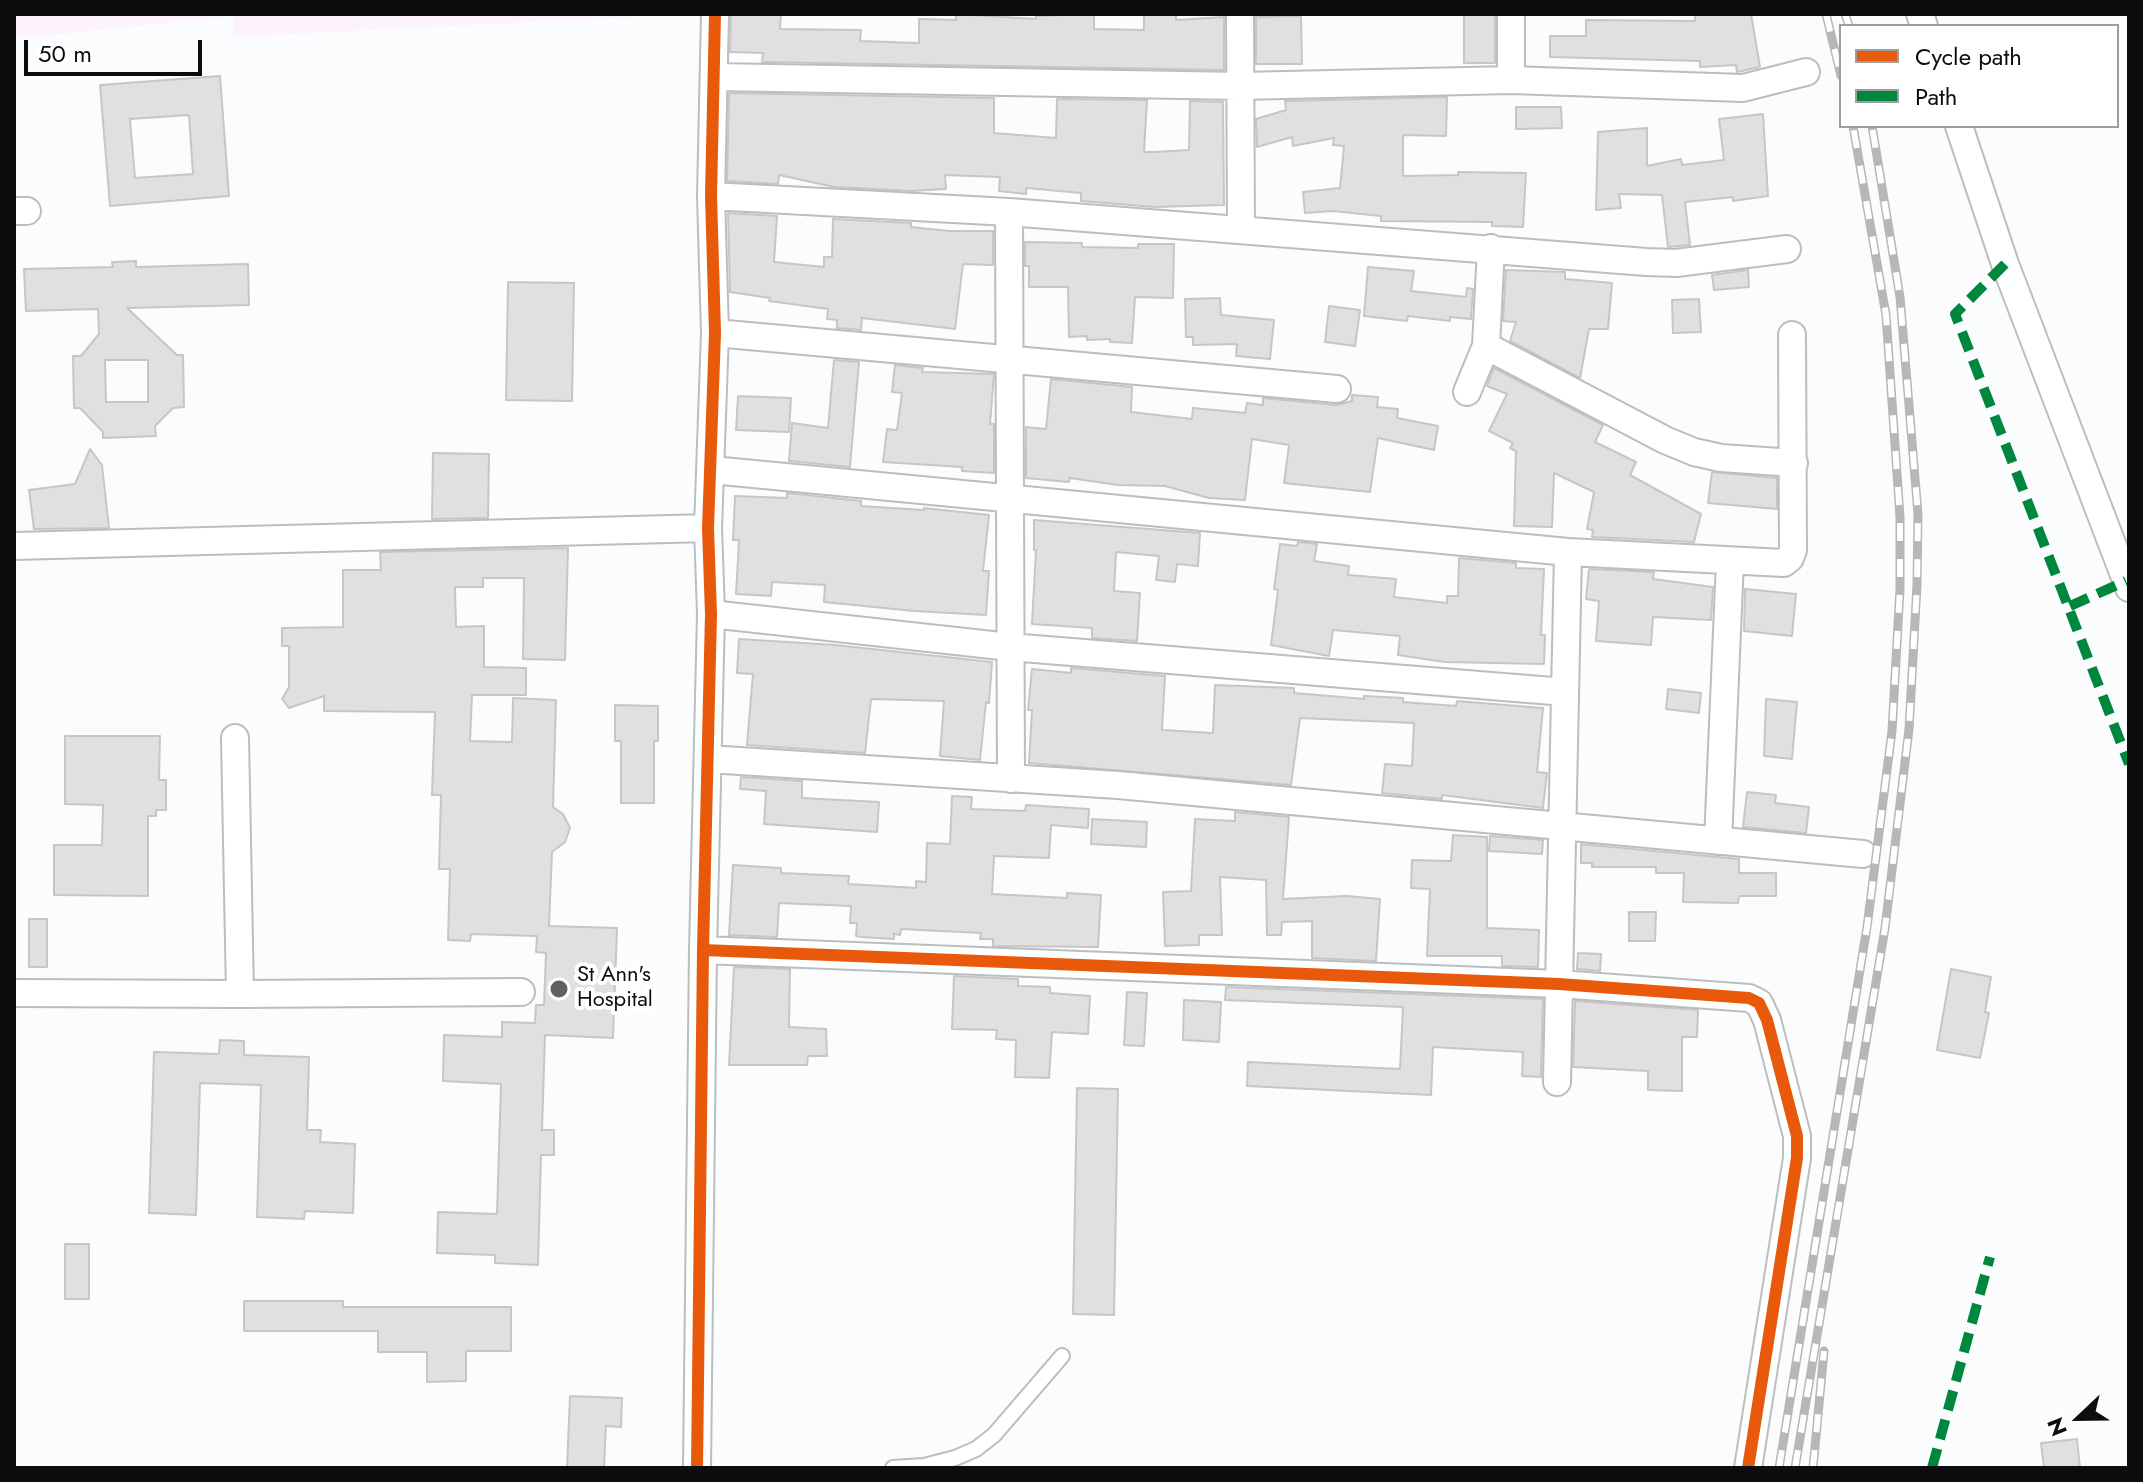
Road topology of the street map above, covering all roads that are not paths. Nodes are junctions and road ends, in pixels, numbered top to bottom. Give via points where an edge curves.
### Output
1 (715, 14) edge
2 (1240, 14) edge
3 (1511, 14) edge
4 (1806, 72) dead end
5 (714, 77) junction
6 (1511, 80) junction
7 (1240, 86) junction
8 (1960, 128) edge
9 (711, 196) junction
10 (1009, 212) junction
11 (1241, 230) junction
12 (1491, 248) junction
13 (1787, 249) dead end
14 (715, 333) junction
15 (1792, 335) dead end
16 (1486, 346) junction
17 (1010, 358) junction
18 (1337, 389) dead end
19 (1467, 392) dead end
20 (1794, 463) junction
21 (712, 470) junction
22 (1010, 497) junction
23 (708, 528) junction
24 (14, 546) edge
25 (1568, 552) junction
26 (1730, 561) junction
27 (2129, 588) edge
28 (711, 614) junction
29 (1010, 647) junction
30 (1565, 692) junction
31 (235, 738) dead end
32 (708, 759) junction
33 (1011, 779) junction
34 (1562, 827) junction
35 (1718, 841) junction
36 (1863, 854) dead end
37 (703, 950) junction
38 (1559, 984) junction
39 (521, 992) dead end
40 (14, 993) edge
41 (240, 994) junction
42 (1557, 1082) dead end
43 (1062, 1356) dead end
44 (697, 1468) edge
45 (893, 1468) edge
46 (1748, 1468) edge

1 - 5 street
2 - 7 street
3 - 6 street
4 - 6 street via 1743,88
5 - 7 street
5 - 9 street
6 - 7 street
7 - 11 street
8 - 27 street via 2005,264
9 - 10 street
9 - 14 street
10 - 11 street
10 - 17 street
11 - 12 street
12 - 13 street via 1676,263
12 - 16 street
14 - 17 street
14 - 21 street
15 - 20 street
16 - 19 street
16 - 20 street via 1694,452
17 - 18 street
17 - 22 street
20 - 26 street via 1790,558 1784,563
21 - 22 street
21 - 23 street
22 - 25 street
22 - 29 street
23 - 24 street
23 - 28 street
25 - 26 street
25 - 30 street
26 - 35 street
28 - 29 street
28 - 32 street
29 - 30 street
29 - 33 street
30 - 34 street
31 - 41 street
32 - 33 street
32 - 37 street
33 - 34 street
34 - 35 street
34 - 38 street
35 - 36 street
37 - 38 street
37 - 44 street
38 - 42 street
38 - 46 street via 1749,998 1759,1003 1767,1020 1797,1136 1797,1158
39 - 41 street
40 - 41 street
43 - 45 lane via 976,1449 924,1466

